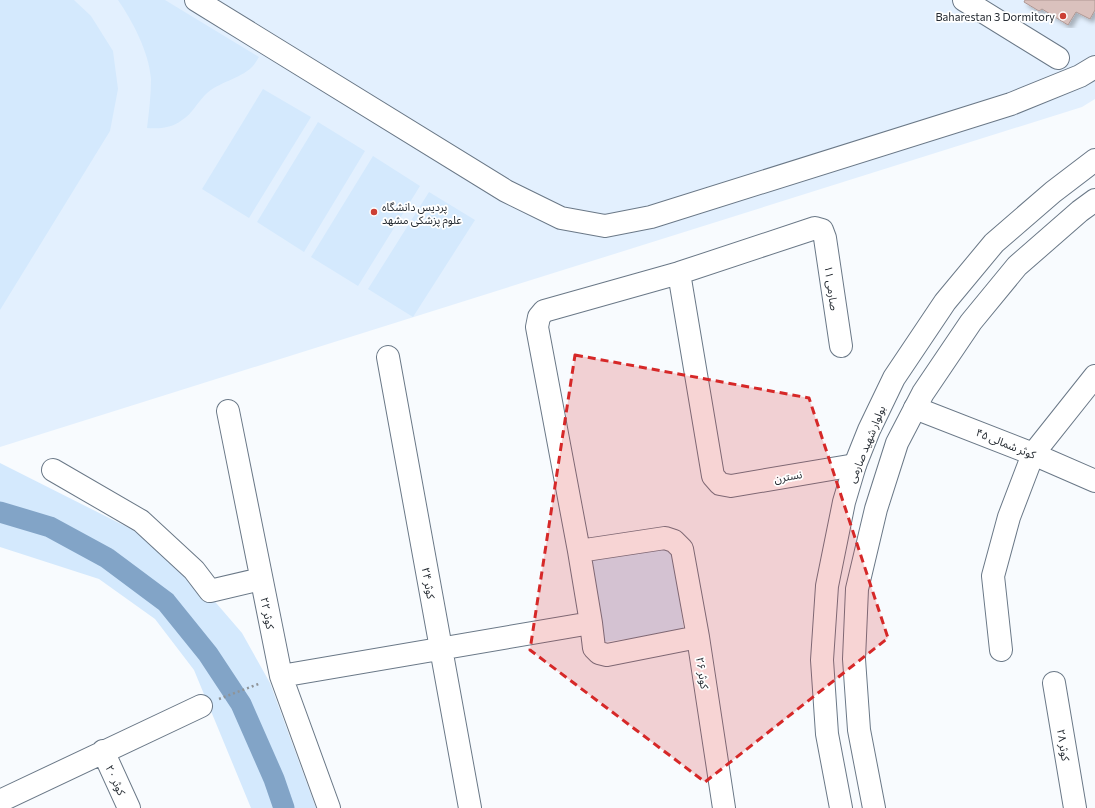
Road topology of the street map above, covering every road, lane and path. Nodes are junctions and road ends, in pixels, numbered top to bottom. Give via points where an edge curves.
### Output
1 (196, 0) edge
2 (964, 0) edge
3 (1058, 58) dead end
4 (1095, 67) edge
5 (1095, 160) edge
6 (1095, 200) edge
7 (679, 273) junction
8 (841, 346) dead end
9 (388, 357) dead end
10 (1095, 376) edge
11 (915, 408) junction
12 (228, 412) dead end
13 (1033, 454) junction
14 (855, 464) junction
15 (54, 470) dead end
16 (1095, 481) edge
17 (579, 551) junction
18 (261, 579) junction
19 (591, 623) junction
20 (698, 637) junction
21 (441, 648) junction
22 (1000, 650) dead end
23 (281, 676) junction
24 (1054, 683) dead end
25 (201, 706) joint
26 (103, 751) junction
27 (0, 801) edge
28 (129, 808) edge
29 (329, 808) edge
30 (470, 808) edge
31 (724, 808) edge
32 (841, 808) edge
33 (874, 808) edge
34 (1075, 808) edge

1 - 4 street via 506,191 562,218 605,226 651,217 1011,104 1080,76
2 - 3 street
5 - 14 street, بولوار شهید صارمی via 994,243 945,302 894,378
6 - 11 street via 1017,266 971,322
7 - 8 street, صارمی ۱۱ via 815,228 822,230
7 - 14 street, نسترن via 713,476 720,484 731,486
7 - 17 street via 544,311 539,317 537,327
9 - 21 street, کوثر ۲۴
10 - 13 street
11 - 13 street, کوثر شمالی ۴۵
11 - 33 street via 897,443 876,509 857,589 854,659 859,722
12 - 18 street, کوثر ۲۲
13 - 16 street, کوثر شمالی ۴۵
13 - 22 street via 1009,517 993,576
14 - 32 street, بولوار شهید صارمی via 844,502 827,586 822,660 827,734
15 - 18 street via 141,521 194,570 210,591
17 - 19 street
17 - 20 street, کوثر ۲۶ via 664,538 674,541 682,549
18 - 23 street, کوثر ۲۲
19 - 20 street via 594,648 599,653 607,655
19 - 21 street
20 - 31 street, کوثر ۲۶
21 - 23 street
21 - 30 street, کوثر ۲۴
23 - 25 path
23 - 29 street, کوثر ۲۲
24 - 34 street, کوثر ۲۸
25 - 26 street
26 - 27 street
26 - 28 street, کوثر ۲۰

